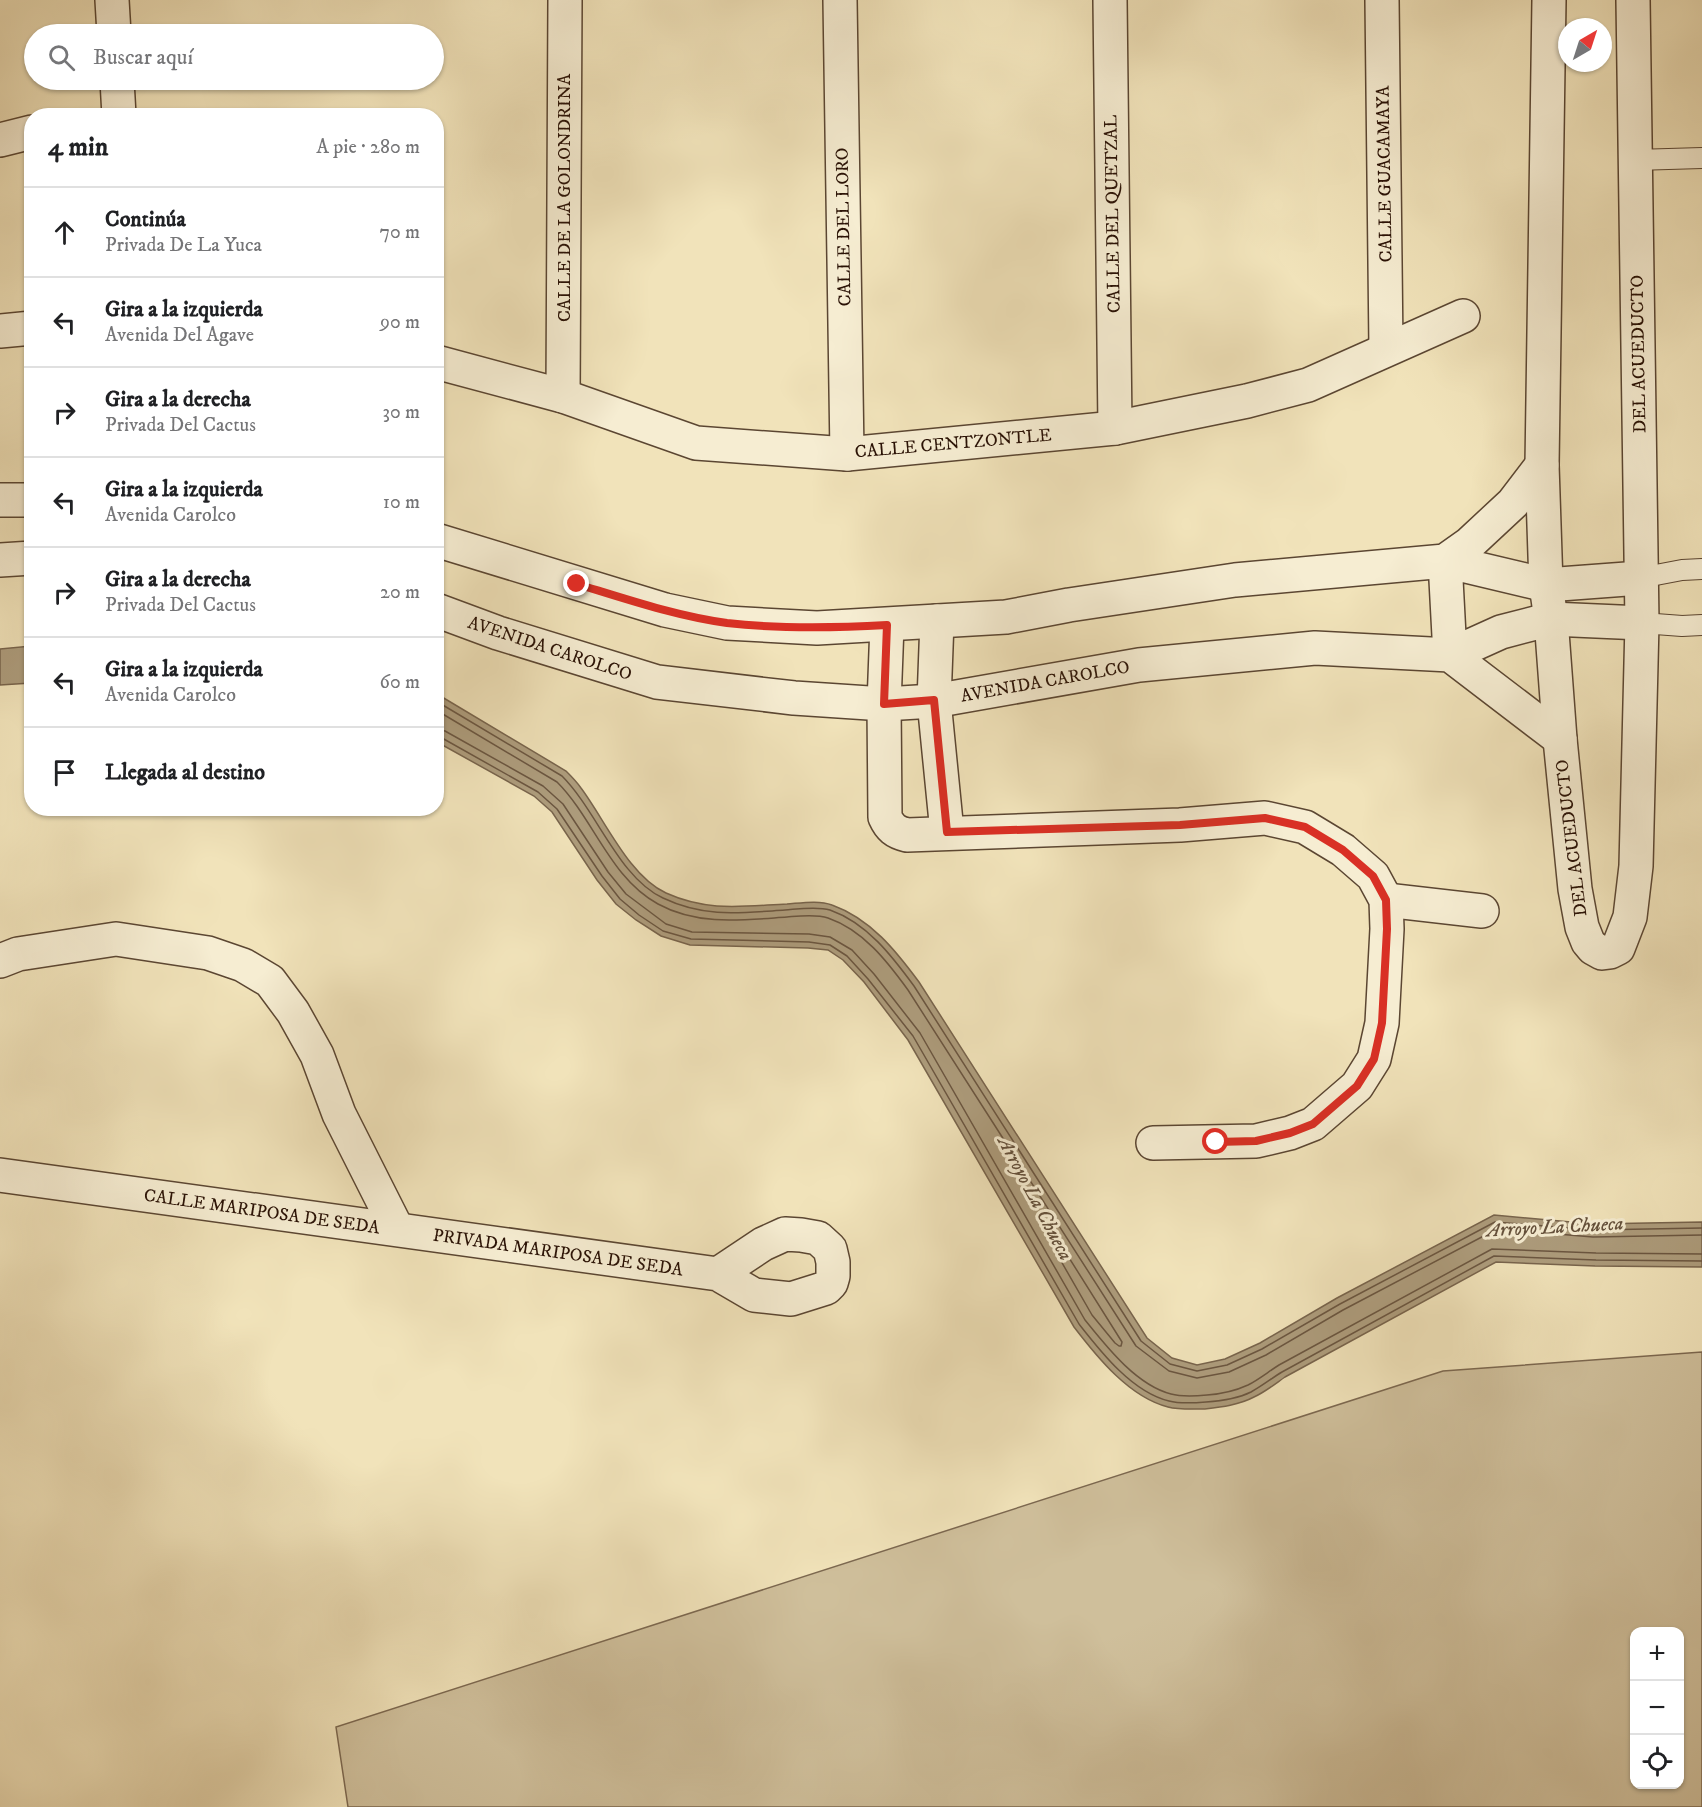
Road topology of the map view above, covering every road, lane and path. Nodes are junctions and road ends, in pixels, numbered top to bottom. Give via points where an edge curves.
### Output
1 (112, 0) edge
2 (565, 0) edge
3 (840, 0) edge
4 (1110, 0) edge
5 (1382, 0) edge
6 (1549, 0) edge
7 (1633, 0) edge
8 (113, 24) edge
9 (24, 134) edge
10 (0, 140) edge
11 (1702, 158) edge
12 (1635, 160) junction
13 (1463, 316) dead end
14 (24, 329) edge
15 (0, 331) edge
16 (1386, 349) junction
17 (444, 364) edge
18 (563, 396) junction
19 (1115, 428) junction
20 (847, 454) junction
21 (1542, 465) junction
22 (0, 500) edge
23 (24, 500) edge
24 (444, 542) edge
25 (24, 558) edge
26 (0, 560) edge
27 (1445, 561) junction
28 (1702, 569) edge
29 (1640, 578) junction
30 (1546, 585) junction
31 (444, 613) edge
32 (1551, 619) junction
33 (937, 621) junction
34 (1642, 623) junction
35 (887, 625) junction
36 (1702, 625) edge
37 (1450, 655) junction
38 (934, 700) junction
39 (884, 704) junction
40 (1560, 739) junction
41 (947, 832) junction
42 (1386, 900) junction
43 (1482, 911) dead end
44 (0, 961) edge
45 (1153, 1143) dead end
46 (0, 1175) edge
47 (398, 1229) junction
48 (718, 1274) dead end

1 - 8 street
2 - 18 street, CALLE DE LA GOLONDRINA
3 - 20 street, CALLE DEL LORO
4 - 19 street, CALLE DEL QUETZAL
5 - 16 street, CALLE GUACAMAYA
6 - 21 street, DEL ACUEDUCTO
7 - 12 street, DEL ACUEDUCTO
9 - 10 street
11 - 12 lane
12 - 29 street, DEL ACUEDUCTO
13 - 16 street, CALLE CENTZONTLE
14 - 15 street
16 - 19 street, CALLE CENTZONTLE via 1308,385
17 - 18 street, CALLE CENTZONTLE
18 - 20 street, CALLE CENTZONTLE via 696,443
19 - 20 street, CALLE CENTZONTLE
21 - 27 street via 1513,503
21 - 30 street, DEL ACUEDUCTO
22 - 23 street
24 - 35 street via 665,610 727,622 817,628
25 - 26 street
27 - 30 street
27 - 33 street via 1235,580 1006,617
27 - 37 street
28 - 29 lane
29 - 30 street
29 - 34 street, DEL ACUEDUCTO
30 - 32 street, DEL ACUEDUCTO
31 - 39 street, AVENIDA CAROLCO via 657,682
32 - 34 street, AVENIDA CAROLCO
32 - 37 street, AVENIDA CAROLCO via 1501,632
32 - 40 street, DEL ACUEDUCTO
33 - 35 street
33 - 38 street
34 - 36 lane
34 - 40 street, DEL ACUEDUCTO via 1636,866 1630,917 1618,948 1610,952 1593,948 1582,927
35 - 39 street
37 - 38 street, AVENIDA CAROLCO via 1315,648 1139,665
37 - 40 street
38 - 39 street, AVENIDA CAROLCO
38 - 41 street
39 - 41 street via 885,817 897,832 907,835
41 - 42 street via 1180,825 1265,818 1305,827 1343,850 1373,876
42 - 43 street
42 - 45 street via 1382,1023 1374,1059 1357,1086 1313,1124 1290,1133 1256,1141
44 - 47 street, CALLE MARIPOSA DE SEDA via 18,954 116,939 208,953 243,965 270,981 317,1055 339,1114
46 - 47 street, CALLE MARIPOSA DE SEDA
47 - 48 street, PRIVADA MARIPOSA DE SEDA

